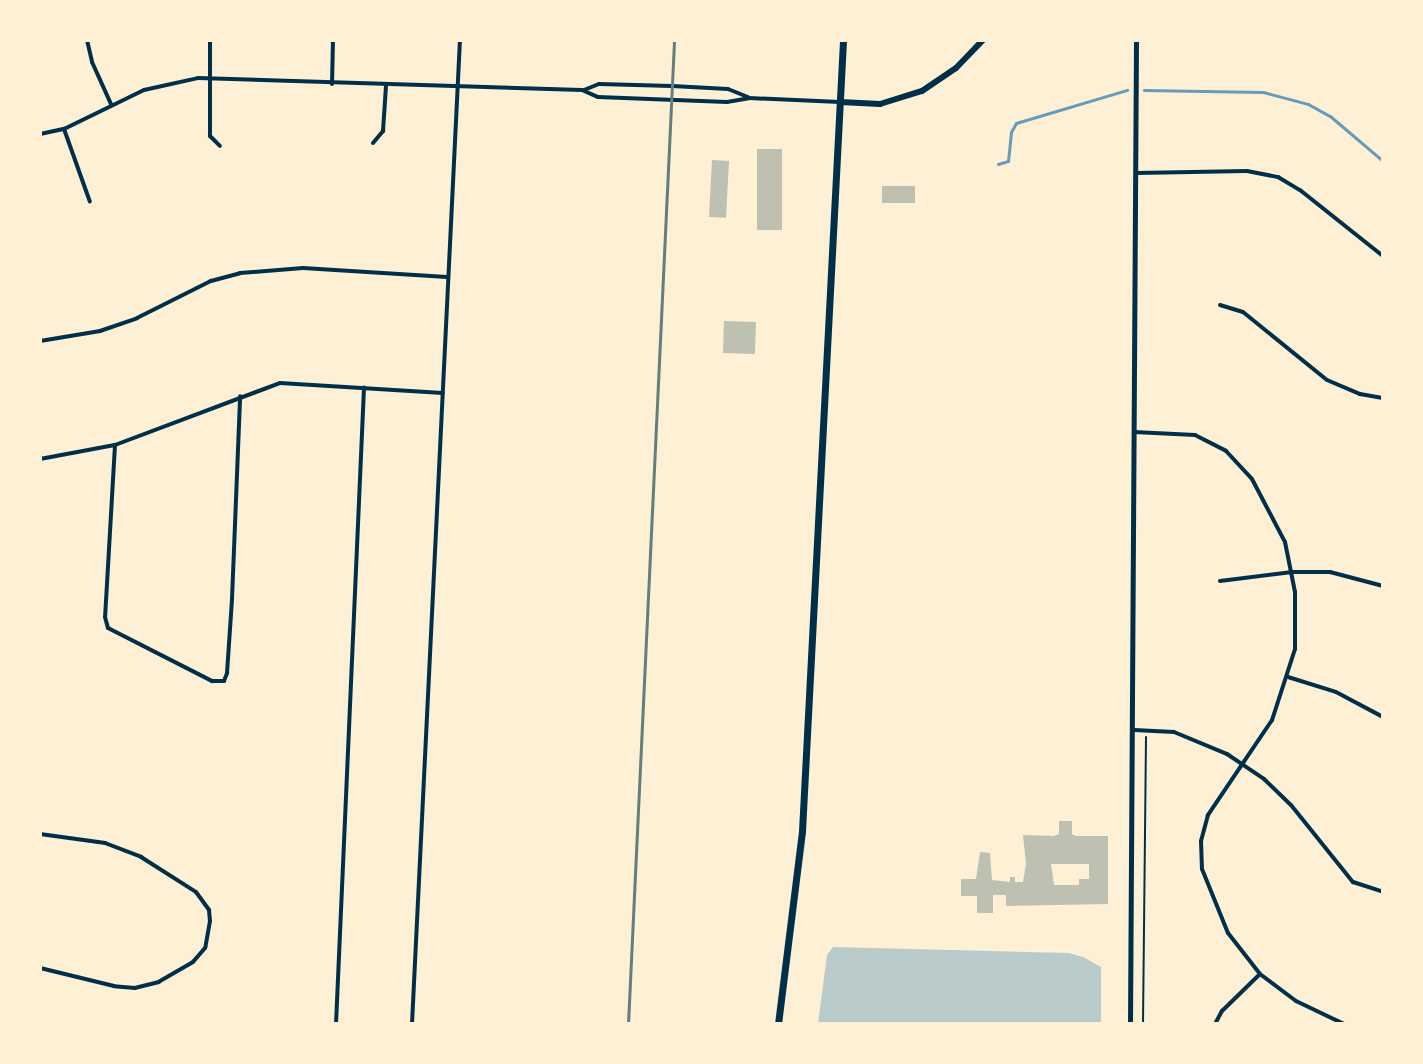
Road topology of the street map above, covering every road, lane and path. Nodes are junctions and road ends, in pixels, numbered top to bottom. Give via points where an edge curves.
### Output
1 (87, 40) edge
2 (210, 40) edge
3 (333, 40) edge
4 (460, 40) edge
5 (843, 40) edge
6 (983, 40) edge
7 (1136, 40) edge
8 (209, 78) junction
9 (332, 84) junction
10 (386, 86) junction
11 (457, 89) junction
12 (582, 90) junction
13 (749, 98) junction
14 (840, 102) junction
15 (111, 104) junction
16 (64, 129) junction
17 (40, 134) edge
18 (373, 143) dead end
19 (220, 146) dead end
20 (1136, 173) junction
21 (90, 202) dead end
22 (1383, 256) edge
23 (447, 277) junction
24 (1220, 305) dead end
25 (40, 341) edge
26 (364, 388) junction
27 (443, 393) junction
28 (240, 396) junction
29 (1383, 398) edge
30 (1134, 432) junction
31 (115, 445) junction
32 (40, 459) edge
33 (1292, 572) junction
34 (1220, 581) dead end
35 (1383, 586) edge
36 (1288, 677) junction
37 (1383, 717) edge
38 (1134, 730) junction
39 (1146, 730) junction
40 (1242, 765) junction
41 (40, 834) edge
42 (1383, 892) edge
43 (40, 968) edge
44 (1260, 974) junction
45 (336, 1024) edge
46 (412, 1024) edge
47 (778, 1024) edge
48 (1130, 1024) edge
49 (1143, 1024) edge
50 (1215, 1024) edge
51 (1344, 1024) edge

1 - 15 street
2 - 8 street
3 - 9 street
4 - 11 street
5 - 14 main road
6 - 14 main road via 956,68 922,91 880,104
7 - 20 street
8 - 9 street
8 - 15 street via 144,90
8 - 19 street via 210,136
9 - 10 street
10 - 11 street
10 - 18 street via 383,131
11 - 12 street
11 - 23 street
12 - 13 street via 598,97 727,102
12 - 13 street via 599,84 672,86 728,89
13 - 14 street
14 - 47 main road via 802,831
15 - 16 street
16 - 17 street
16 - 21 street
20 - 22 street via 1247,171 1278,177
20 - 30 street
23 - 25 street via 303,268 240,273 100,331
23 - 27 street
24 - 29 street via 1243,312 1327,380
26 - 27 street
26 - 28 street via 280,383
26 - 45 street
27 - 46 street
28 - 31 street
28 - 31 street via 224,681 212,681 108,628
30 - 33 street via 1195,435 1237,460 1275,521
30 - 38 street
31 - 32 street
33 - 34 street
33 - 35 street via 1330,572
33 - 36 street via 1295,649
36 - 37 street via 1336,692
36 - 40 street via 1272,720
38 - 39 street
38 - 48 street
39 - 40 street via 1200,740
39 - 49 path
40 - 42 street via 1291,805 1353,882
40 - 44 street via 1208,815 1201,860 1228,933
41 - 43 street via 105,843 141,857 196,892 210,921 205,948 193,962 159,982 114,986
44 - 50 street
44 - 51 street via 1296,1001

